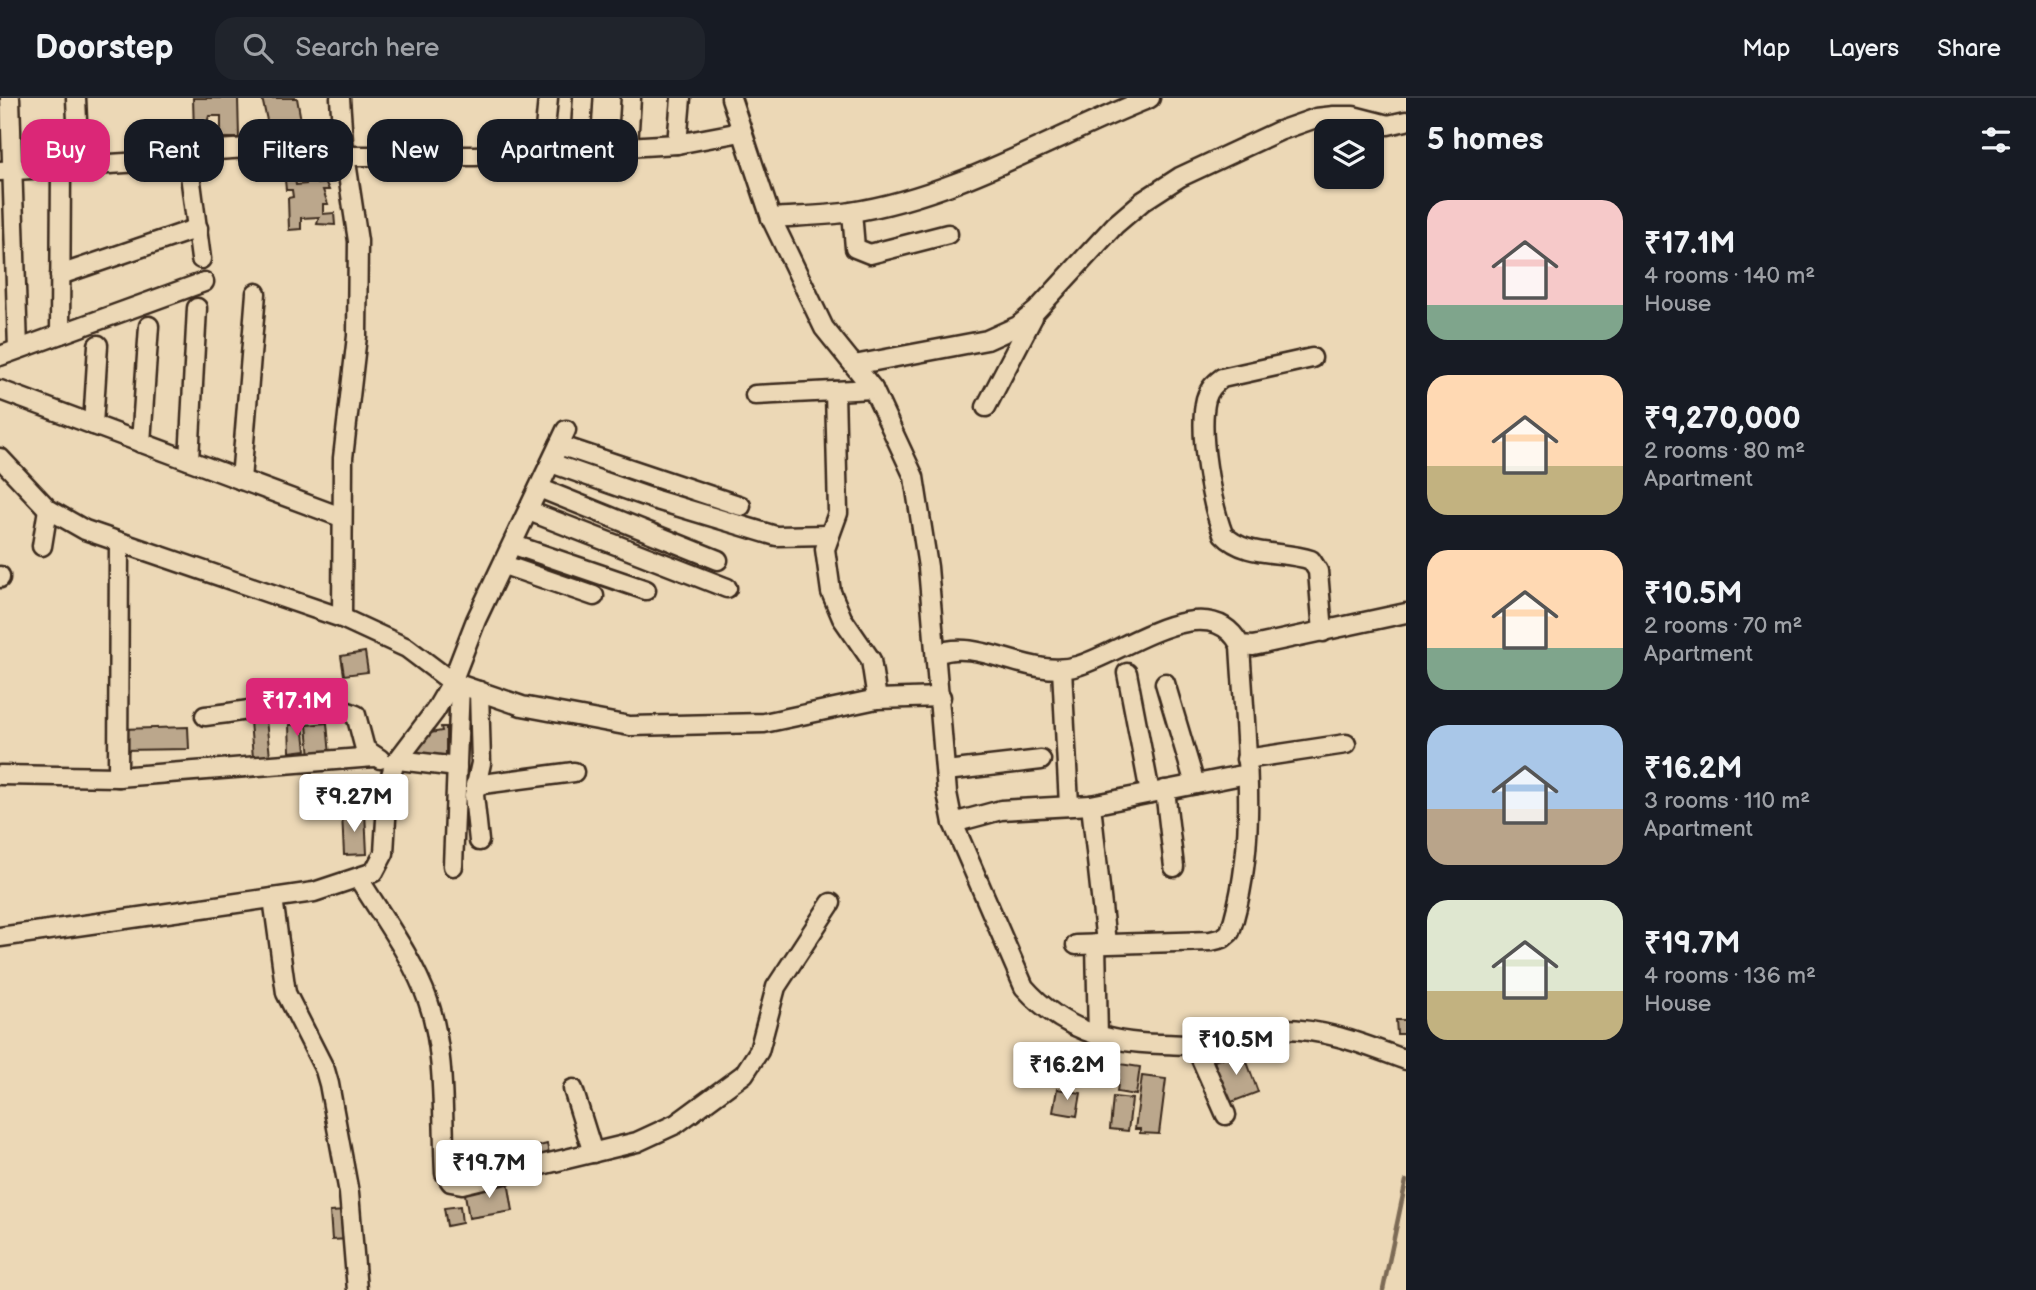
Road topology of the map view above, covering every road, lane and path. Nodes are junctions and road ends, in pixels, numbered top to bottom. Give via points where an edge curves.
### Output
1 (10, 98) edge
2 (76, 98) edge
3 (340, 98) edge
4 (548, 98) edge
5 (583, 98) edge
6 (631, 98) edge
7 (681, 98) edge
8 (731, 98) edge
9 (1150, 98) edge
10 (1352, 107) edge
11 (74, 119) edge
12 (342, 119) edge
13 (546, 119) edge
14 (582, 119) edge
15 (630, 119) edge
16 (1406, 121) edge
17 (741, 132) junction
18 (677, 144) junction
19 (638, 145) edge
20 (353, 150) edge
21 (477, 156) edge
22 (6, 171) edge
23 (69, 182) edge
24 (194, 182) edge
25 (349, 182) edge
26 (852, 212) junction
27 (771, 218) junction
28 (198, 228) junction
29 (948, 234) dead end
30 (201, 259) dead end
31 (60, 275) junction
32 (204, 282) dead end
33 (256, 293) dead end
34 (197, 308) dead end
35 (1036, 311) junction
36 (149, 326) dead end
37 (60, 334) junction
38 (98, 345) dead end
39 (18, 349) junction
40 (0, 356) edge
41 (1312, 358) dead end
42 (854, 365) junction
43 (873, 389) junction
44 (0, 390) edge
45 (835, 391) junction
46 (755, 396) dead end
47 (986, 407) dead end
48 (93, 425) junction
49 (142, 443) junction
50 (189, 460) junction
51 (1, 463) edge
52 (551, 463) junction
53 (242, 480) junction
54 (539, 488) junction
55 (741, 506) dead end
56 (48, 509) junction
57 (529, 511) junction
58 (341, 517) junction
59 (829, 535) junction
60 (119, 543) junction
61 (514, 545) junction
62 (42, 546) dead end
63 (718, 560) dead end
64 (504, 565) junction
65 (727, 588) dead end
66 (646, 590) dead end
67 (594, 596) dead end
68 (1406, 613) edge
69 (342, 618) junction
70 (1323, 632) junction
71 (1240, 645) junction
72 (937, 654) junction
73 (1062, 669) junction
74 (1127, 673) dead end
75 (456, 683) junction
76 (1165, 683) dead end
77 (479, 691) junction
78 (941, 697) junction
79 (877, 699) junction
80 (205, 716) dead end
81 (1346, 744) dead end
82 (374, 757) junction
83 (1041, 760) dead end
84 (396, 762) junction
85 (1246, 766) junction
86 (457, 767) junction
87 (946, 771) junction
88 (574, 772) dead end
89 (0, 775) edge
90 (118, 776) junction
91 (1195, 784) junction
92 (475, 785) junction
93 (1157, 791) junction
94 (1069, 805) junction
95 (1091, 805) junction
96 (953, 823) junction
97 (479, 841) dead end
98 (453, 866) dead end
99 (1174, 867) dead end
100 (359, 879) junction
101 (273, 898) junction
102 (831, 903) dead end
103 (0, 937) edge
104 (1101, 944) junction
105 (1076, 945) dead end
106 (1098, 1037) junction
107 (1195, 1045) junction
108 (1406, 1060) edge
109 (573, 1089) dead end
110 (1226, 1115) dead end
111 (593, 1153) junction
112 (357, 1290) edge

1 - 22 street
2 - 11 street
3 - 12 street
4 - 13 street
5 - 14 street
6 - 15 street
7 - 18 street
8 - 17 street
9 - 26 street via 1034,152 906,199
10 - 16 street via 1388,125
10 - 35 street via 1279,131 1180,177 1115,225
17 - 18 street
17 - 27 street
18 - 19 street
20 - 21 street
22 - 39 street
23 - 31 street
24 - 28 street
25 - 58 street via 358,241 357,336
26 - 27 street
26 - 29 street via 855,248 862,253
27 - 42 street via 824,328
28 - 30 street
28 - 31 street
31 - 37 street
32 - 37 street
33 - 53 street
34 - 50 street
35 - 42 street via 1018,326 987,340
35 - 47 street
36 - 49 street
37 - 39 street
38 - 48 street
39 - 40 street
41 - 70 street via 1222,378 1212,385 1205,409 1208,460 1223,534 1243,548 1311,560 1318,572
42 - 43 street
43 - 45 street
43 - 72 street via 914,477
44 - 48 street
45 - 46 street
45 - 59 street via 838,513
48 - 49 street
49 - 50 street
50 - 53 street
51 - 56 street
52 - 54 street
52 - 55 street via 562,438
52 - 59 street via 776,536
53 - 58 street
54 - 57 street
54 - 63 street
56 - 60 street
56 - 62 street
57 - 61 street
57 - 65 street
58 - 69 street
59 - 79 street via 825,549 831,592 842,618 871,660
60 - 69 street
60 - 90 street
61 - 64 street
61 - 66 street
64 - 67 street
64 - 75 street via 476,620
68 - 70 street
69 - 75 street via 407,648
70 - 71 street
71 - 73 street via 1226,626 1214,621 1191,622 1159,629
71 - 85 street
72 - 73 street via 960,649 1035,668
72 - 78 street
73 - 94 street
74 - 93 street
75 - 77 street
75 - 84 street
75 - 86 street
76 - 91 street
77 - 79 street via 522,706 630,726 764,723
77 - 92 street via 481,763
78 - 79 street
78 - 87 street
80 - 82 street via 312,706 348,712 356,715 365,749
81 - 85 street
82 - 84 street
82 - 90 street
83 - 87 street
84 - 86 street
84 - 100 street via 388,786 384,853 374,872
85 - 91 street
85 - 104 street via 1245,867 1230,932 1211,941
86 - 98 street
87 - 96 street
88 - 92 street
89 - 90 street
91 - 93 street
92 - 97 street
93 - 95 street
93 - 99 street
94 - 95 street
94 - 96 street via 1001,810
95 - 104 street
96 - 106 street via 1024,987 1042,1007
100 - 101 street
100 - 111 street via 430,1004 437,1038 445,1173 451,1182 498,1177
101 - 103 street
101 - 112 street via 286,993 329,1084 349,1193
102 - 111 street via 776,987 759,1051 744,1074 676,1124 637,1142
104 - 105 street
104 - 106 street
106 - 107 street via 1136,1044
107 - 108 street via 1279,1029 1314,1030
107 - 110 street
109 - 111 street

